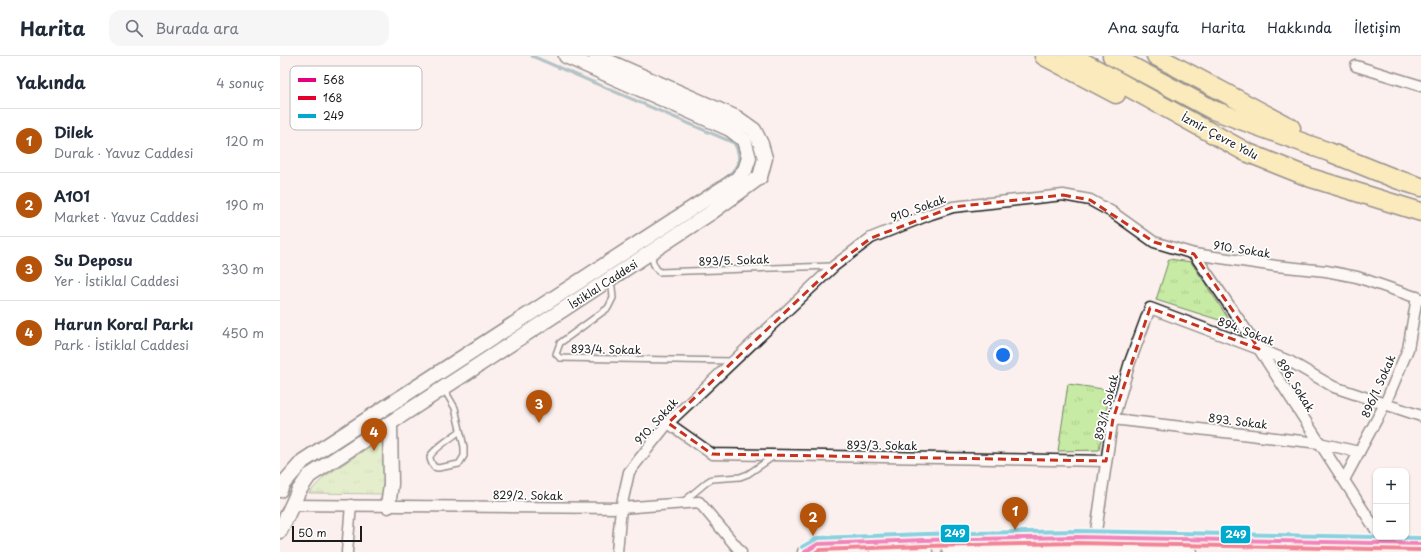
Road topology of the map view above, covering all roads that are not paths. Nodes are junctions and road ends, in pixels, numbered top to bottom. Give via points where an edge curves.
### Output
1 (566, 56) edge
2 (596, 56) edge
3 (1044, 56) edge
4 (1072, 56) edge
5 (1112, 56) edge
6 (1156, 56) edge
7 (1356, 66) dead end
8 (1421, 86) edge
9 (1246, 152) junction
10 (1329, 152) junction
11 (1421, 186) edge
12 (1421, 212) edge
13 (654, 251) junction
14 (1194, 254) junction
15 (834, 266) junction
16 (606, 282) junction
17 (1419, 298) edge
18 (1150, 308) joint
19 (1259, 349) junction
20 (734, 360) junction
21 (444, 388) junction
22 (1385, 404) junction
23 (1421, 416) edge
24 (1113, 419) junction
25 (668, 422) junction
26 (390, 423) junction
27 (460, 431) junction
28 (1319, 443) junction
29 (1359, 452) junction
30 (776, 455) junction
31 (1106, 460) junction
32 (1344, 480) junction
33 (280, 490) edge
34 (682, 504) junction
35 (291, 505) junction
36 (351, 505) junction
37 (388, 506) junction
38 (621, 508) junction
39 (1373, 525) edge
40 (280, 531) edge
41 (1383, 544) edge
42 (1421, 544) edge
43 (1092, 546) edge
44 (926, 547) edge
45 (998, 550) edge
46 (347, 552) edge
47 (617, 552) edge
48 (741, 552) edge
49 (805, 552) edge
50 (877, 552) edge
51 (1190, 552) edge

1 - 33 main road, İstiklal Caddesi via 730,129 744,140 749,158 745,170 737,178 303,461
2 - 13 main road, İstiklal Caddesi via 737,118 754,130 761,144 765,158 760,177
3 - 9 highway via 1142,107
4 - 9 highway, İzmir Çevre Yolu
5 - 10 highway, İzmir Çevre Yolu via 1212,110
6 - 10 highway via 1291,128
7 - 8 street
9 - 12 highway, İzmir Çevre Yolu via 1311,178
10 - 11 highway, İzmir Çevre Yolu via 1396,179
13 - 15 lane, 893/5. Sokak via 652,258 659,272
13 - 16 main road, İstiklal Caddesi
14 - 15 street, 910. Sokak via 1154,242 1112,212 1090,200 1063,195 953,207 871,238
14 - 17 street, 910. Sokak via 1334,272
14 - 19 street, 896. Sokak
15 - 20 street, 910. Sokak
16 - 20 lane, 893/4. Sokak via 612,287 613,298 608,308 560,343 556,354 560,358
16 - 21 main road, İstiklal Caddesi
17 - 22 street, 896/1. Sokak via 1408,348
18 - 19 street, 894. Sokak
18 - 24 street, 893/1. Sokak
19 - 22 street, 894. Sokak via 1291,362 1334,387
19 - 28 street, 896. Sokak
20 - 25 street, 910. Sokak
21 - 26 main road, İstiklal Caddesi
21 - 27 lane via 455,408
22 - 23 street, 894. Sokak
22 - 29 street, 896/1. Sokak
24 - 28 street, 893. Sokak
24 - 31 street, 893/1. Sokak
25 - 30 street, 893/3. Sokak via 712,454
25 - 38 street, 910. Sokak via 629,472
26 - 35 main road, İstiklal Caddesi via 309,476
26 - 37 main road via 391,484
27 - 27 lane via 464,456 462,461 453,466 434,467 430,456
28 - 29 street, 893. Sokak
28 - 32 street, 896. Sokak
29 - 32 street, 896/1. Sokak
30 - 31 street, 893/3. Sokak
30 - 34 lane via 748,474 712,479
31 - 43 street, 893/1. Sokak
32 - 39 street, 896. Sokak
34 - 38 street, 829/2. Sokak
34 - 48 street, 829/2. Sokak via 699,502
35 - 36 street, 829/2. Sokak
35 - 40 main road, İstiklal Caddesi
36 - 37 street, 829/2. Sokak
36 - 46 street
37 - 38 street, 829/2. Sokak
38 - 47 street, 910. Sokak
41 - 42 main road
41 - 43 main road
43 - 44 main road via 1078,537
43 - 45 main road
43 - 51 main road
44 - 45 main road
44 - 49 main road via 818,544
44 - 50 main road

